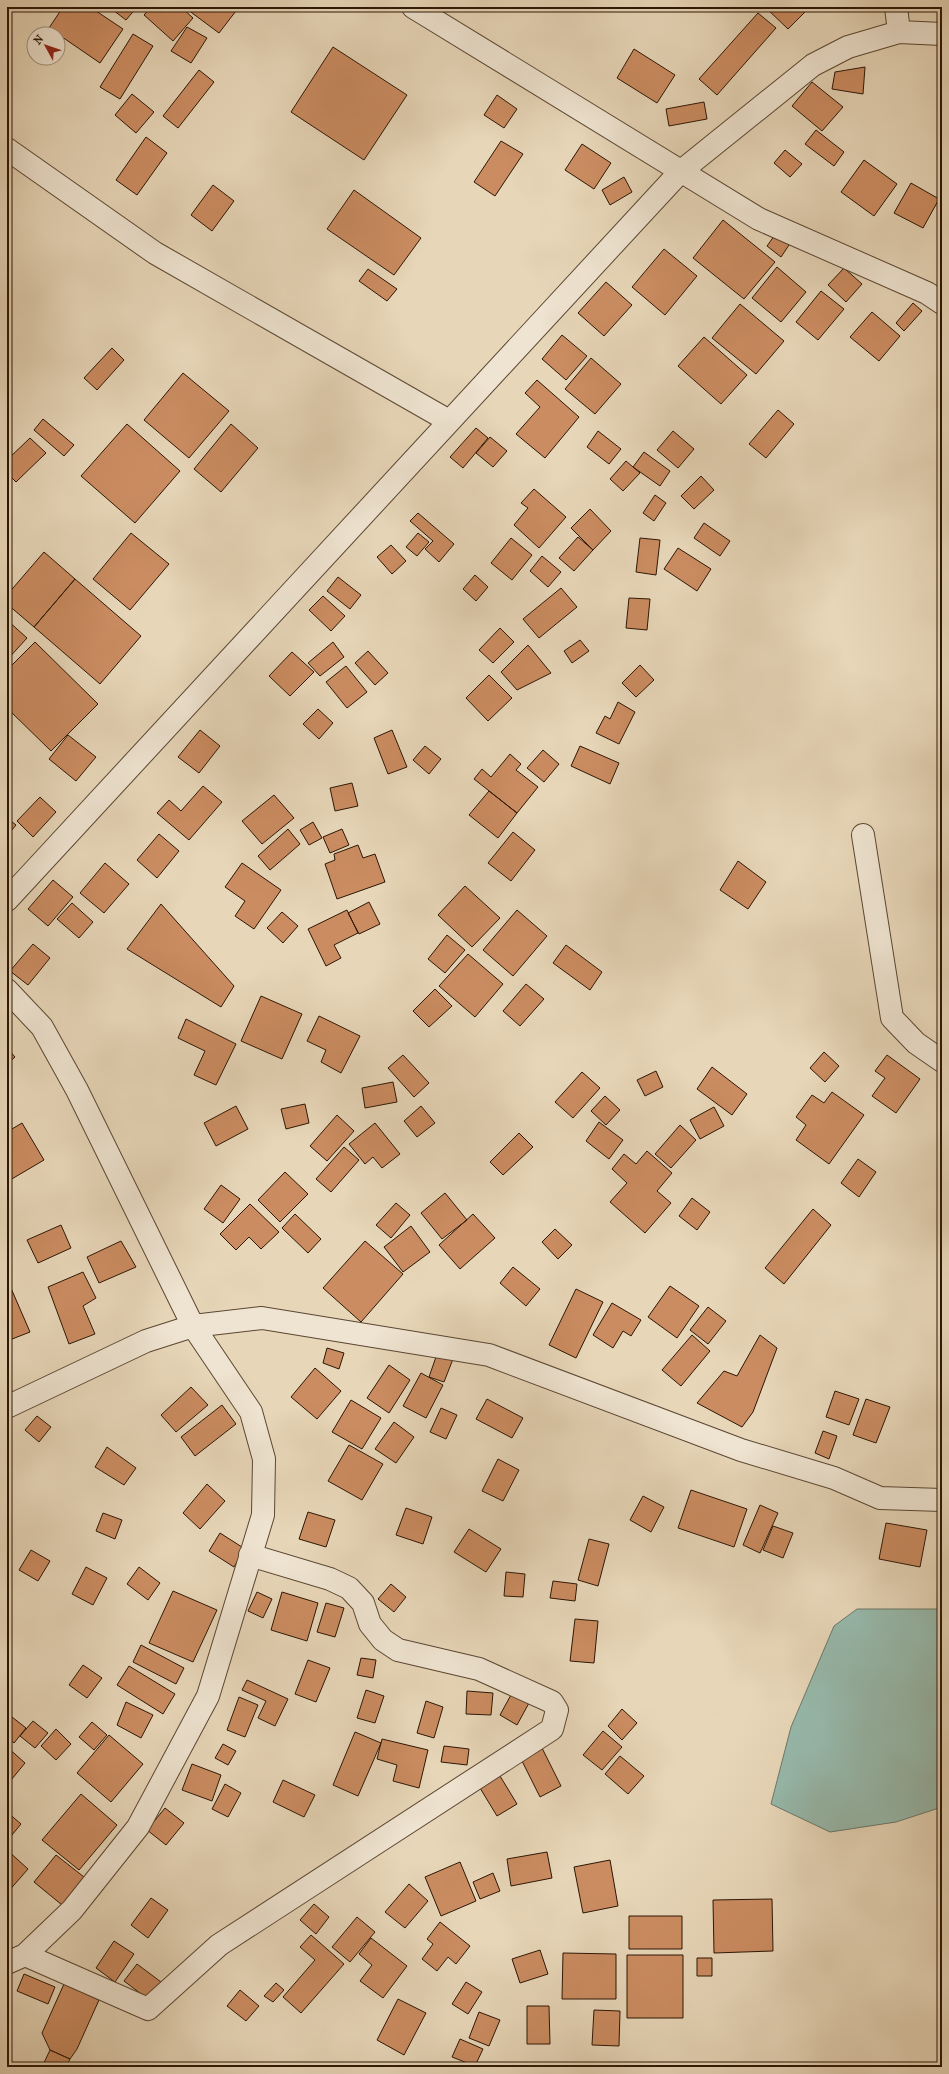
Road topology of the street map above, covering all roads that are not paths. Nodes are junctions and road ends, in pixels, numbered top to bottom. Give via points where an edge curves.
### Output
1 (413, 7) edge
2 (896, 7) edge
3 (940, 31) edge
4 (899, 32) junction
5 (7, 149) edge
6 (680, 172) junction
7 (942, 302) edge
8 (449, 421) junction
9 (863, 835) dead end
10 (7, 900) edge
11 (7, 990) edge
12 (942, 1061) edge
13 (193, 1326) junction
14 (7, 1407) edge
15 (942, 1500) edge
16 (250, 1555) junction
17 (16, 1959) edge

1 - 6 street
2 - 4 street
3 - 4 street
4 - 6 street via 848,47 813,64
5 - 8 street via 155,253
6 - 7 street via 759,219 927,293
6 - 8 street
8 - 10 street
9 - 12 street via 892,1018 916,1043
11 - 13 street via 46,1033 77,1090
13 - 14 street via 146,1341
13 - 15 street via 262,1318 489,1355 741,1450 834,1478 880,1498
13 - 16 street via 251,1412 264,1459 263,1515
16 - 17 street via 208,1696 138,1827 72,1910
16 - 17 street via 330,1579 349,1588 363,1603 370,1624 383,1640 398,1650 479,1669 552,1702 557,1710 552,1729 219,1945 148,2008

